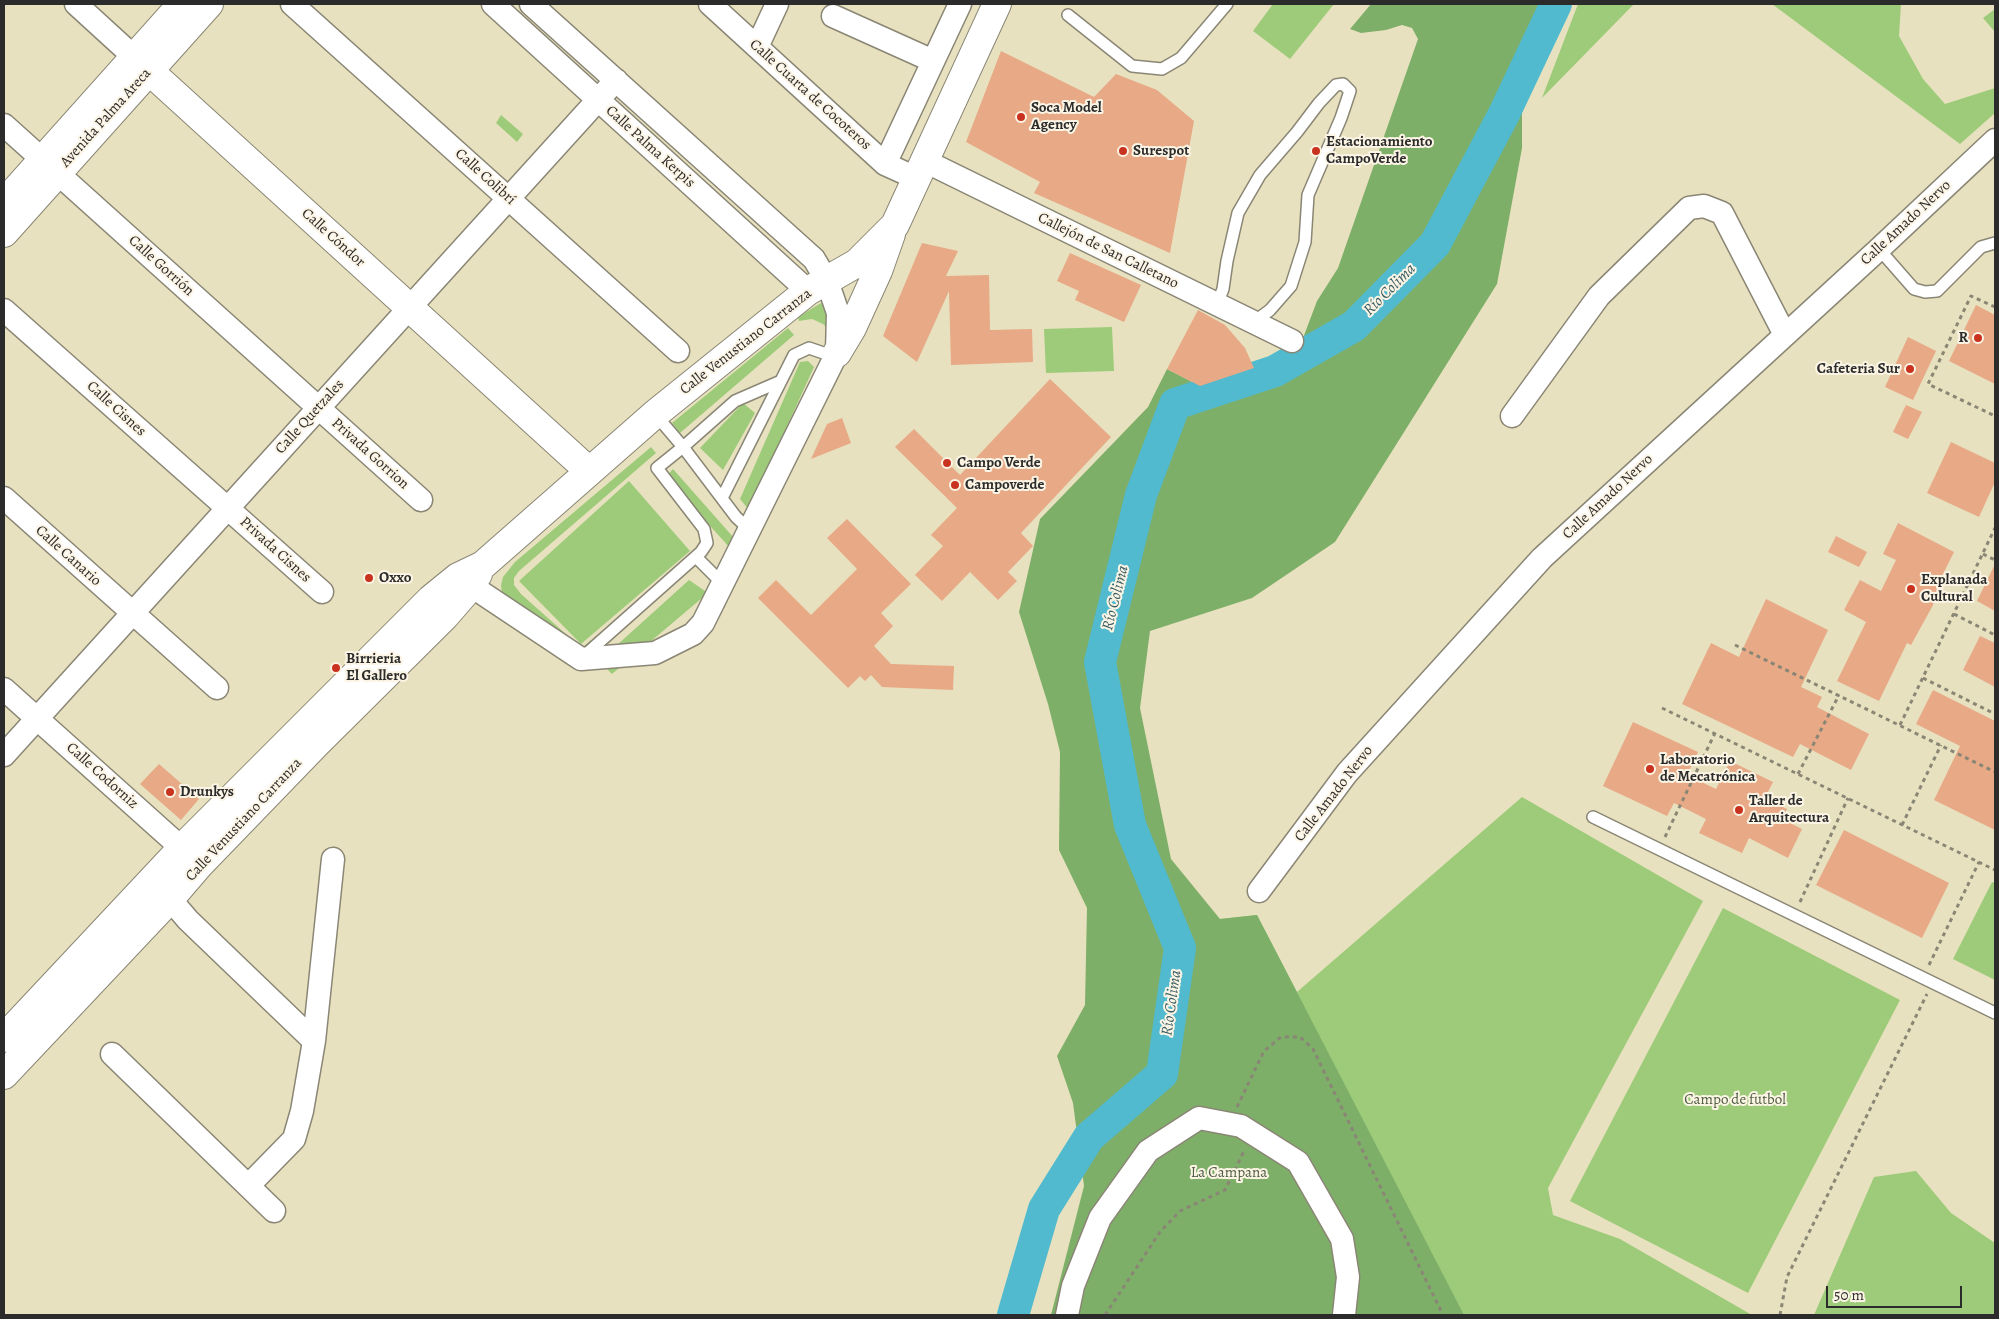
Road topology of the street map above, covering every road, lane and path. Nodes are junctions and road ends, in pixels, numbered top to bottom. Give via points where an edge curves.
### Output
1 (76, 4) edge
2 (182, 4) edge
3 (209, 4) edge
4 (292, 4) edge
5 (493, 4) edge
6 (532, 4) edge
7 (710, 4) edge
8 (777, 4) edge
9 (960, 4) edge
10 (997, 4) edge
11 (1227, 4) edge
12 (1068, 15) dead end
13 (834, 16) dead end
14 (756, 46) junction
15 (933, 61) junction
16 (142, 64) junction
17 (616, 80) junction
18 (598, 100) junction
19 (4, 125) edge
20 (1995, 140) edge
21 (885, 164) junction
22 (50, 166) junction
23 (920, 170) junction
24 (509, 198) junction
25 (4, 203) edge
26 (895, 225) junction
27 (4, 233) edge
28 (1995, 243) edge
29 (1879, 249) junction
30 (818, 286) junction
31 (1217, 304) junction
32 (1995, 307) edge
33 (409, 308) junction
34 (4, 310) edge
35 (1254, 322) junction
36 (1785, 335) junction
37 (1292, 341) dead end
38 (678, 351) dead end
39 (836, 355) junction
40 (781, 381) junction
41 (318, 408) junction
42 (655, 414) junction
43 (1512, 416) dead end
44 (1995, 416) edge
45 (683, 446) junction
46 (589, 471) junction
47 (4, 498) edge
48 (722, 498) junction
49 (421, 500) dead end
50 (227, 508) junction
51 (1995, 528) edge
52 (750, 530) junction
53 (1983, 554) junction
54 (696, 557) junction
55 (1995, 560) edge
56 (471, 576) junction
57 (722, 583) junction
58 (322, 592) dead end
59 (132, 613) junction
60 (1954, 614) junction
61 (1995, 635) edge
62 (1736, 645) dead end
63 (581, 659) junction
64 (1923, 678) junction
65 (217, 688) dead end
66 (4, 689) edge
67 (1839, 695) junction
68 (1662, 708) dead end
69 (1995, 714) edge
70 (37, 718) junction
71 (1900, 726) junction
72 (1715, 733) junction
73 (1941, 745) junction
74 (4, 755) edge
75 (1995, 772) edge
76 (1798, 774) junction
77 (1848, 798) junction
78 (1593, 817) dead end
79 (1902, 825) junction
80 (1660, 849) junction
81 (191, 856) junction
82 (333, 859) dead end
83 (1979, 862) junction
84 (1995, 870) edge
85 (1259, 891) dead end
86 (154, 903) junction
87 (1794, 915) junction
88 (1928, 980) junction
89 (1995, 1013) edge
90 (4, 1038) edge
91 (314, 1041) junction
92 (112, 1054) dead end
93 (4, 1075) edge
94 (1230, 1123) junction
95 (1253, 1133) junction
96 (249, 1185) junction
97 (274, 1211) dead end
98 (1067, 1315) edge
99 (1105, 1315) edge
100 (1344, 1315) edge
101 (1443, 1315) edge
102 (1780, 1315) edge

1 - 16 street, Calle Cóndor
2 - 16 street, Avenida Palma Areca
3 - 16 street, Avenida Palma Areca
4 - 24 street, Calle Colibrí
5 - 18 street, Calle Palma Kerpis
6 - 17 street, Calle Palma Kerpis
7 - 14 street, Calle Cuarta de Cocoteros
8 - 14 street
9 - 15 street
10 - 23 street, Calle Venustiano Carranza
11 - 12 lane via 1181,58 1162,69 1132,66
13 - 15 street
14 - 21 street, Calle Cuarta de Cocoteros
15 - 21 street
16 - 22 street, Avenida Palma Areca
16 - 33 street, Calle Cóndor
17 - 18 street, Calle Quetzales
17 - 30 street, Calle Palma Kerpis via 814,259
18 - 24 street, Calle Quetzales
18 - 30 street, Calle Palma Kerpis
19 - 22 street, Calle Gorrión
20 - 29 street, Calle Amado Nervo
21 - 23 street, Calle Cuarta de Cocoteros
22 - 25 street, Avenida Palma Areca
22 - 27 street, Avenida Palma Areca
22 - 41 street, Calle Gorrión
23 - 26 street, Calle Venustiano Carranza
23 - 31 street, Callejón de San Calletano
24 - 33 street, Calle Quetzales
24 - 38 street, Calle Colibrí
26 - 30 street, Calle Venustiano Carranza via 857,264
26 - 39 street via 878,271
28 - 29 lane via 1981,247 1937,291 1925,292 1914,289
29 - 36 street, Calle Amado Nervo
30 - 39 street via 838,313
30 - 42 street, Calle Venustiano Carranza
31 - 35 street, Callejón de San Calletano
31 - 35 lane via 1238,213 1260,175 1318,103 1336,85 1344,84 1350,91 1308,195 1305,242 1291,286 1270,310
32 - 44 path via 1971,296 1928,384
33 - 41 street, Calle Quetzales
33 - 46 street, Calle Cóndor
34 - 50 street, Calle Cisnes
35 - 37 street, Callejón de San Calletano
36 - 43 street via 1722,213 1704,206 1689,208 1599,296
36 - 85 street, Calle Amado Nervo via 1542,558 1347,773
39 - 40 lane via 809,348 801,350 794,355
39 - 52 street
40 - 45 lane via 735,401
40 - 48 lane
41 - 49 street, Privada Gorrion
41 - 50 street, Calle Quetzales
42 - 45 lane
42 - 46 street, Calle Venustiano Carranza
45 - 48 lane
45 - 54 lane via 658,468 704,530 707,543
46 - 56 street, Calle Venustiano Carranza
47 - 59 street, Calle Canario
48 - 52 lane
50 - 58 street, Privada Cisnes
50 - 59 street, Calle Quetzales
51 - 53 path
52 - 57 street
53 - 55 path
53 - 60 path
54 - 57 lane
54 - 63 lane
56 - 63 street
56 - 81 street, Calle Venustiano Carranza via 445,616 388,657 316,744
57 - 63 street via 703,623 693,634 655,653
59 - 65 street, Calle Canario
59 - 70 street, Calle Quetzales
60 - 61 path
60 - 64 path
62 - 67 path
64 - 69 path
64 - 71 path
66 - 70 street, Calle Codorniz
67 - 71 path
67 - 76 path
68 - 72 path
70 - 74 street, Calle Quetzales
70 - 81 street, Calle Codorniz
71 - 73 path
72 - 76 path
72 - 80 path
73 - 75 path
73 - 79 path
76 - 77 path
77 - 79 path
77 - 87 path
78 - 80 lane
79 - 83 path
80 - 87 lane
81 - 86 street, Calle Venustiano Carranza
82 - 91 street
83 - 84 path
83 - 88 path
86 - 90 street, Calle Venustiano Carranza
86 - 91 street via 188,920
86 - 93 street, Calle Venustiano Carranza
87 - 88 lane
88 - 89 lane
88 - 102 path via 1787,1277
91 - 96 street via 294,1139
92 - 96 street
94 - 95 street
94 - 98 street via 1199,1118 1148,1151 1100,1218 1073,1286
94 - 101 path via 1264,1050 1282,1037 1300,1037 1313,1049
95 - 99 path via 1225,1190 1180,1211 1160,1232
95 - 100 street via 1298,1162 1342,1238 1348,1277
96 - 97 street

